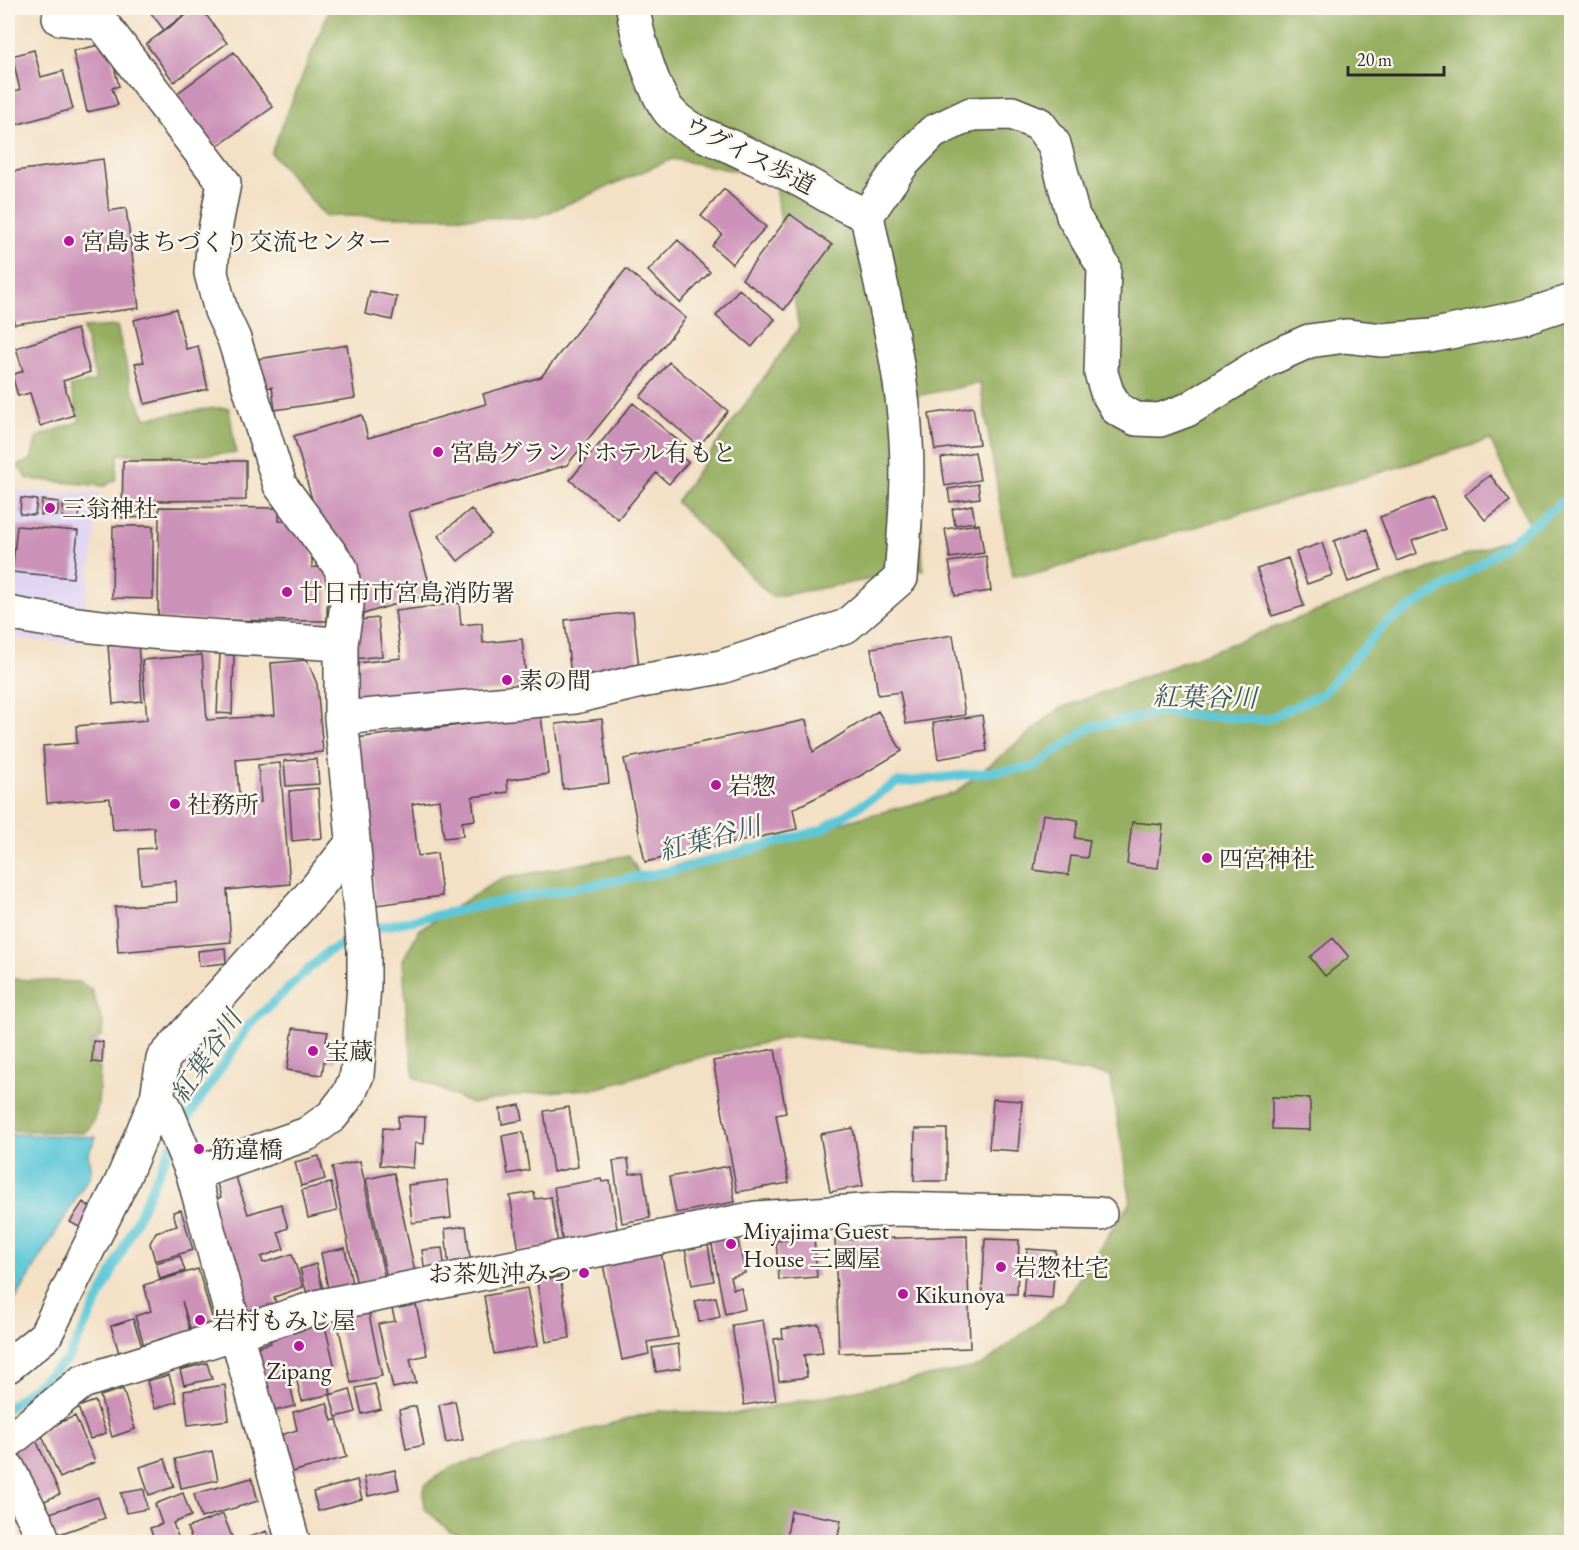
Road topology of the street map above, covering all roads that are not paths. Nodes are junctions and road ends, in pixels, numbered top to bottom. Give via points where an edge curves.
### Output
1 (633, 8) edge
2 (59, 18) dead end
3 (867, 215) junction
4 (1572, 301) edge
5 (8, 614) edge
6 (340, 644) junction
7 (341, 718) junction
8 (353, 842) junction
9 (161, 1103) junction
10 (191, 1169) junction
11 (1100, 1214) dead end
12 (236, 1333) junction
13 (8, 1366) edge
14 (8, 1442) edge
15 (8, 1468) edge
16 (44, 1542) edge
17 (293, 1542) edge

1 - 3 street, ウグイス歩道 via 660,95 684,124
2 - 6 street via 102,23 224,183 214,235 212,273 221,311 234,339 280,485 341,568 347,605
3 - 4 street via 903,163 933,132 971,114 1012,113 1039,124 1054,144 1073,216 1104,267 1101,373 1107,392 1117,409 1136,419 1160,420 1187,410 1269,359 1309,341 1346,336 1382,340 1431,336 1527,316
3 - 7 street via 900,387 906,441 901,578 846,626 721,667 575,698
5 - 6 street via 168,634
6 - 7 street
7 - 8 street
8 - 9 street via 163,1059
8 - 10 street via 364,986 357,1075 349,1094 332,1116 307,1134
9 - 10 street
9 - 13 street via 45,1336
10 - 12 street
11 - 12 street via 893,1209 756,1218 321,1306
12 - 14 street via 82,1382
12 - 17 street
15 - 16 street

